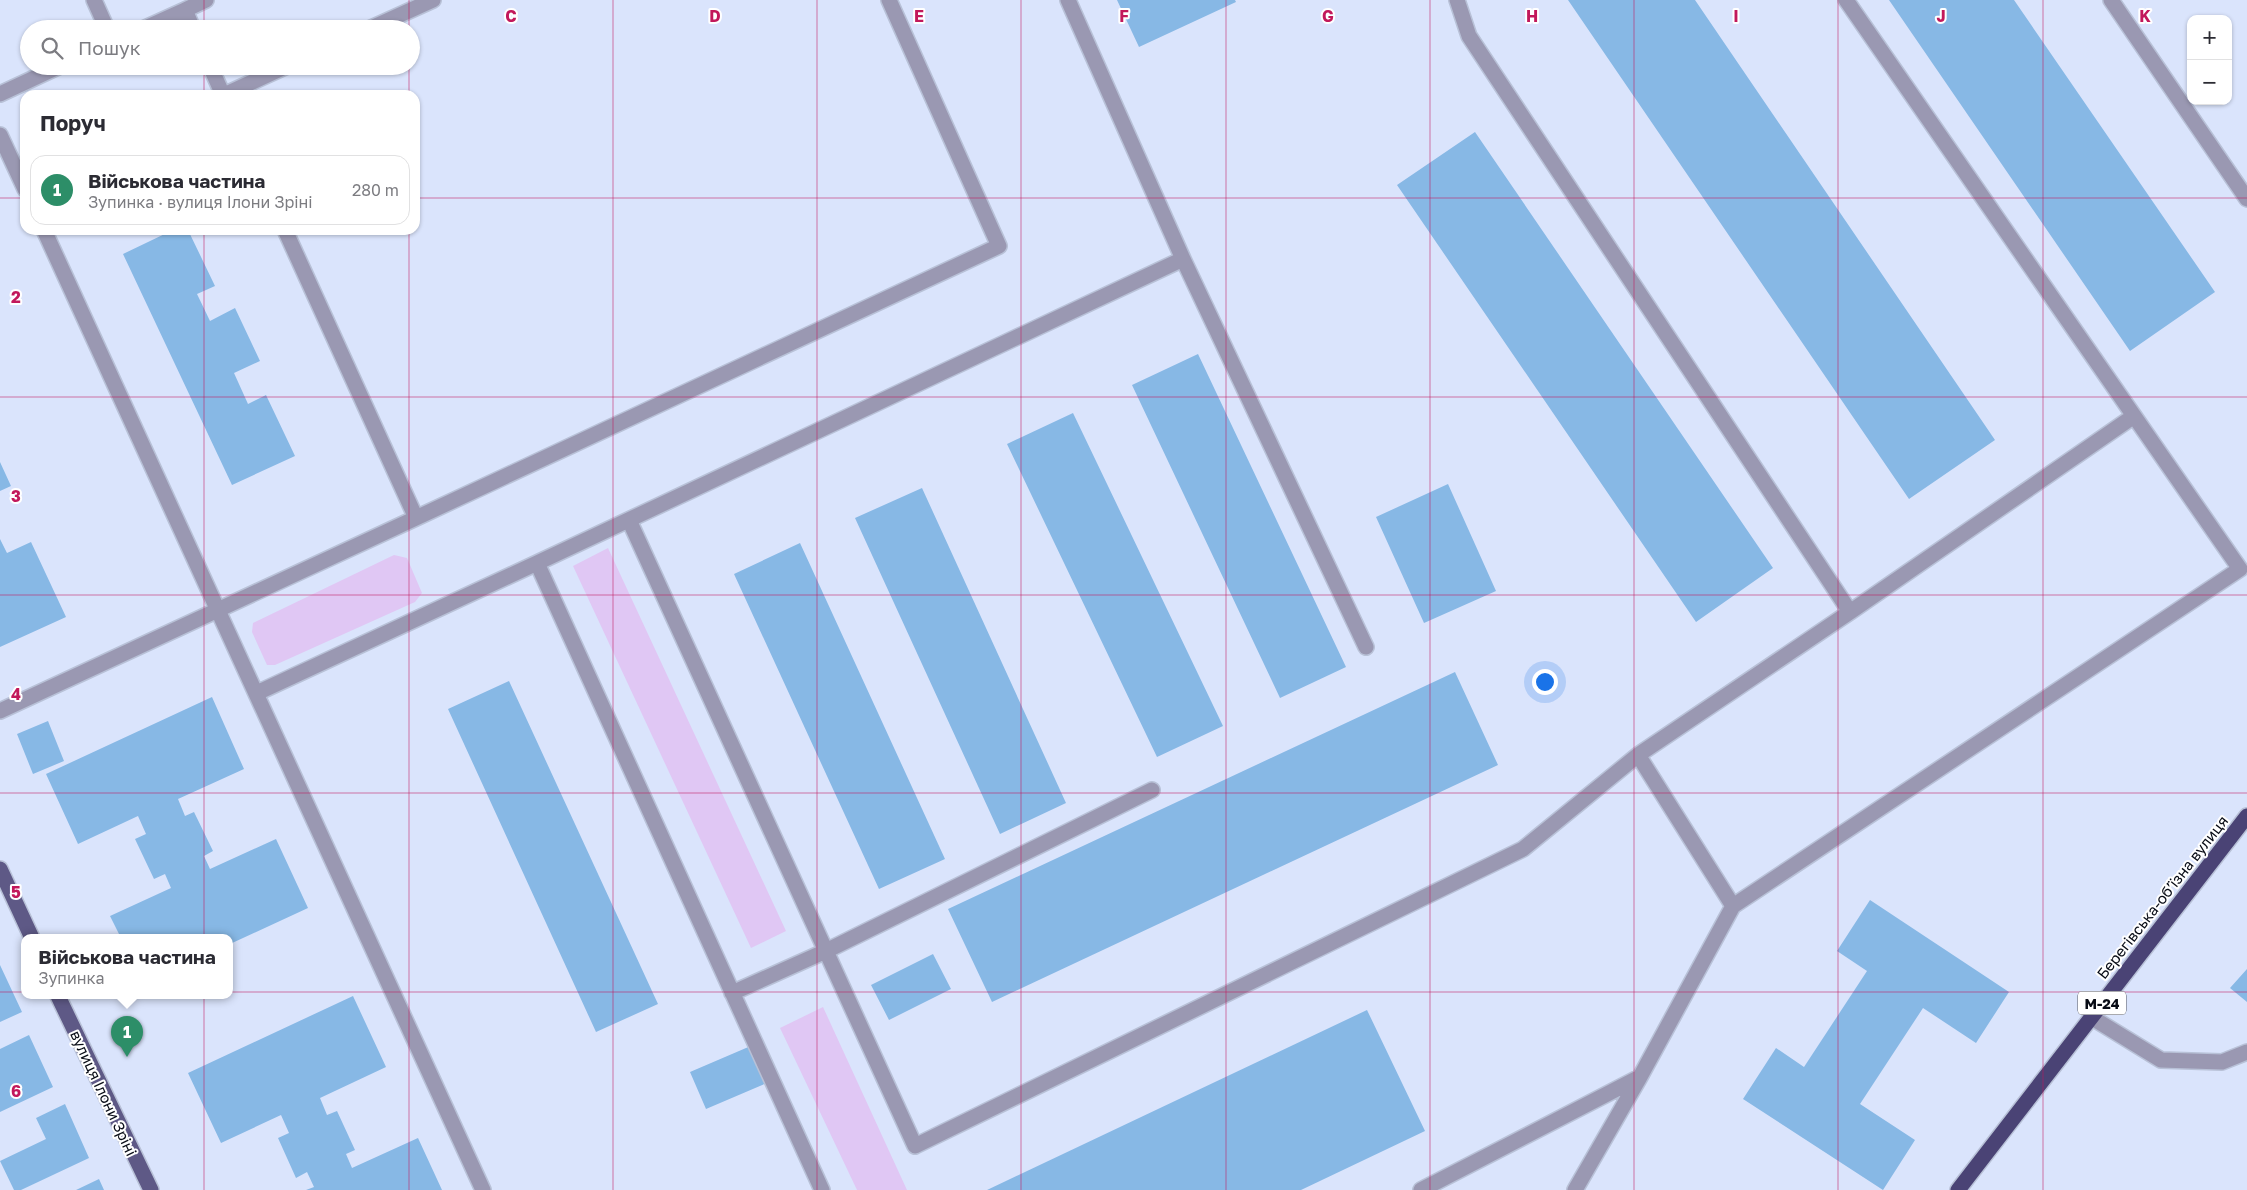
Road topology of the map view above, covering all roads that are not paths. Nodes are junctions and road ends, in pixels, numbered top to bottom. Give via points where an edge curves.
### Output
1 (94, 0) edge
2 (206, 0) edge
3 (432, 0) edge
4 (889, 0) edge
5 (1068, 0) edge
6 (1457, 0) edge
7 (1846, 0) edge
8 (2111, 0) edge
9 (185, 10) junction
10 (104, 20) edge
11 (163, 20) edge
12 (189, 20) edge
13 (389, 20) edge
14 (41, 75) edge
15 (214, 75) edge
16 (267, 75) edge
17 (222, 90) edge
18 (235, 90) edge
19 (0, 94) edge
20 (0, 135) edge
21 (20, 178) edge
22 (2247, 199) edge
23 (46, 235) edge
24 (287, 235) edge
25 (1183, 258) junction
26 (2134, 416) junction
27 (416, 518) junction
28 (629, 520) junction
29 (537, 563) junction
30 (219, 610) junction
31 (1850, 612) junction
32 (1366, 647) dead end
33 (257, 693) junction
34 (0, 711) edge
35 (1638, 755) junction
36 (1152, 790) dead end
37 (2247, 816) edge
38 (0, 868) edge
39 (1732, 906) junction
40 (30, 934) edge
41 (826, 951) junction
42 (732, 994) junction
43 (59, 999) edge
44 (2091, 1018) junction
45 (2247, 1052) edge
46 (1640, 1077) junction
47 (150, 1190) edge
48 (484, 1190) edge
49 (822, 1190) edge
50 (1421, 1190) edge
51 (1575, 1190) edge
52 (1958, 1190) edge

1 - 10 street
2 - 9 street
3 - 13 street
4 - 27 street via 1000,246
5 - 25 street
6 - 31 street via 1469,36
7 - 26 street
8 - 22 street
9 - 11 street
9 - 12 street
14 - 19 street
15 - 17 street
16 - 18 street
20 - 21 street
23 - 30 street
24 - 27 street
25 - 28 street
25 - 32 street
26 - 31 street
26 - 39 street via 2240,569
27 - 30 street
28 - 29 street
28 - 41 street
29 - 33 street
29 - 42 street
30 - 33 street
30 - 34 street
31 - 35 street
33 - 48 street
35 - 39 street
35 - 41 street via 1523,849 915,1146
36 - 41 street
37 - 44 highway, Берегівська-обʼїзна вулиця / М-24
38 - 40 main road
39 - 46 street
41 - 42 street
42 - 49 street
43 - 47 main road, вулиця Ілони Зріні
44 - 45 street via 2161,1060 2222,1062
44 - 52 highway, Берегівська-обʼїзна вулиця / М-24
46 - 50 street
46 - 51 street

